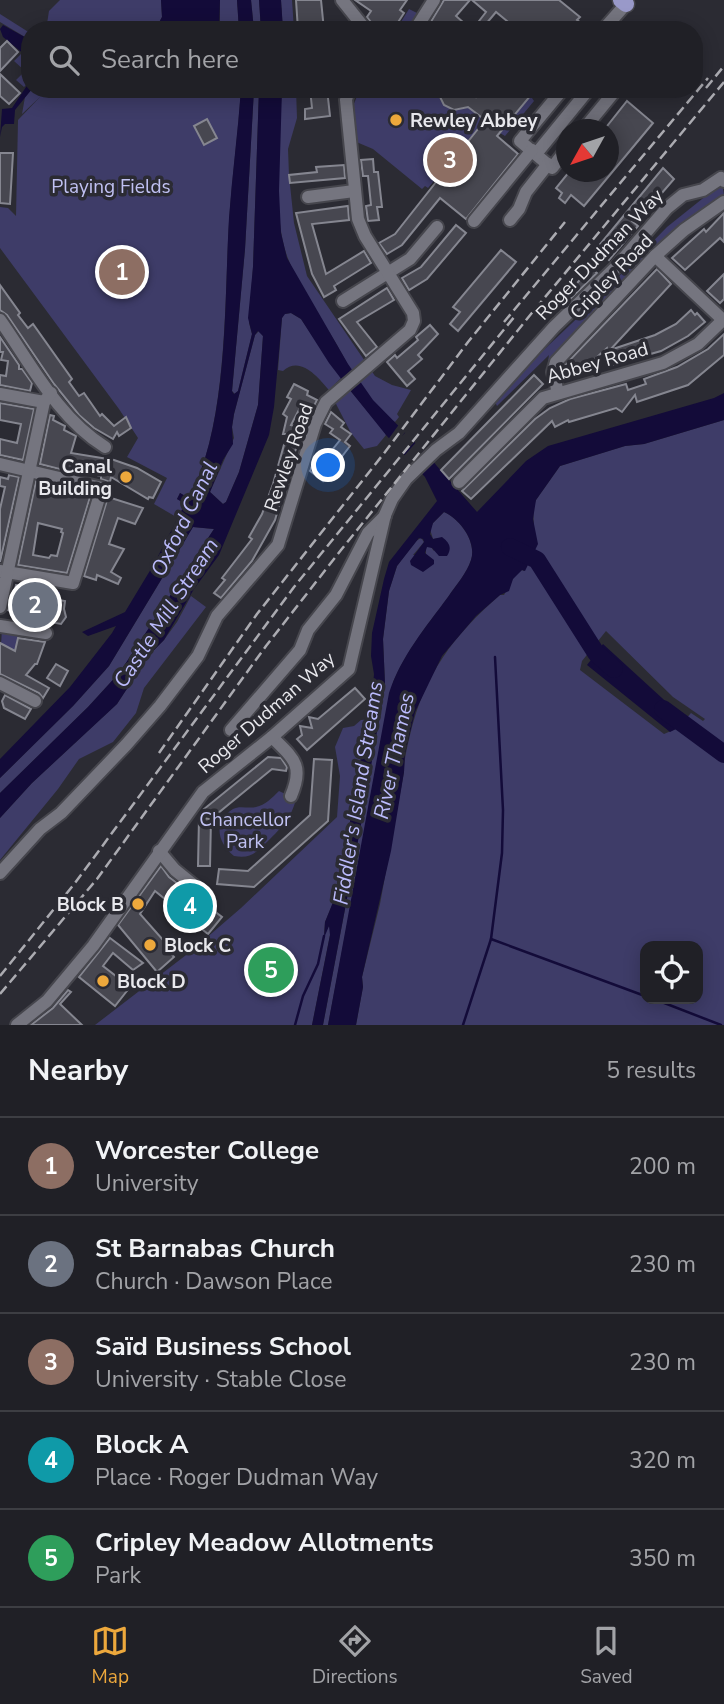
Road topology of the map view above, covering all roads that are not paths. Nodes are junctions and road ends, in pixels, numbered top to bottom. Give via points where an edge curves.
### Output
1 (342, 0) edge
2 (434, 0) edge
3 (624, 2) edge
4 (359, 21) edge
5 (421, 21) edge
6 (610, 21) edge
7 (347, 98) edge
8 (556, 98) edge
9 (581, 98) edge
10 (609, 98) edge
11 (592, 119) edge
12 (534, 152) junction
13 (556, 163) edge
14 (548, 164) junction
15 (724, 181) edge
16 (354, 191) junction
17 (308, 197) dead end
18 (724, 202) edge
19 (510, 220) dead end
20 (474, 221) dead end
21 (437, 227) dead end
22 (655, 256) junction
23 (389, 272) junction
24 (343, 301) dead end
25 (0, 320) edge
26 (723, 320) edge
27 (558, 393) junction
28 (0, 394) edge
29 (48, 398) junction
30 (105, 447) dead end
31 (0, 464) edge
32 (29, 471) junction
33 (459, 482) dead end
34 (385, 515) junction
35 (4, 571) edge
36 (0, 607) edge
37 (0, 626) edge
38 (46, 633) dead end
39 (0, 683) edge
40 (35, 701) dead end
41 (232, 730) dead end
42 (272, 737) junction
43 (291, 796) dead end
44 (159, 851) junction
45 (0, 873) edge
46 (207, 896) dead end
47 (17, 1025) edge

1 - 4 street
2 - 5 street
3 - 6 street
7 - 16 street, Rewley Road
8 - 12 street via 520,141
9 - 12 street
10 - 11 street
12 - 14 street
12 - 20 street
13 - 14 street via 552,168
14 - 19 street
15 - 34 street, Roger Dudman Way via 721,178 703,190 683,195 667,208 459,433 411,474 391,499
16 - 17 street
16 - 23 street, Rewley Road via 361,229
18 - 22 street, Cripley Road
21 - 23 street via 410,259
22 - 26 street
22 - 27 street, Cripley Road via 556,362 553,372
23 - 24 street
23 - 45 street, Rewley Road via 414,321 410,330 343,386 319,413 278,545 217,616 198,656 160,706
25 - 29 street
26 - 27 street, Abbey Road via 698,344 663,363
27 - 33 street, Abbey Road via 543,398
28 - 29 street
29 - 30 street
29 - 32 street
31 - 32 street
32 - 35 street
32 - 35 street via 102,488 73,583
34 - 41 street via 368,533 300,650
34 - 42 street, Roger Dudman Way via 349,669
35 - 36 street
37 - 38 street
39 - 40 street
42 - 43 street via 296,765 298,778
42 - 44 street, Roger Dudman Way via 203,792
44 - 46 street
44 - 47 street, Roger Dudman Way via 77,965 47,1001

